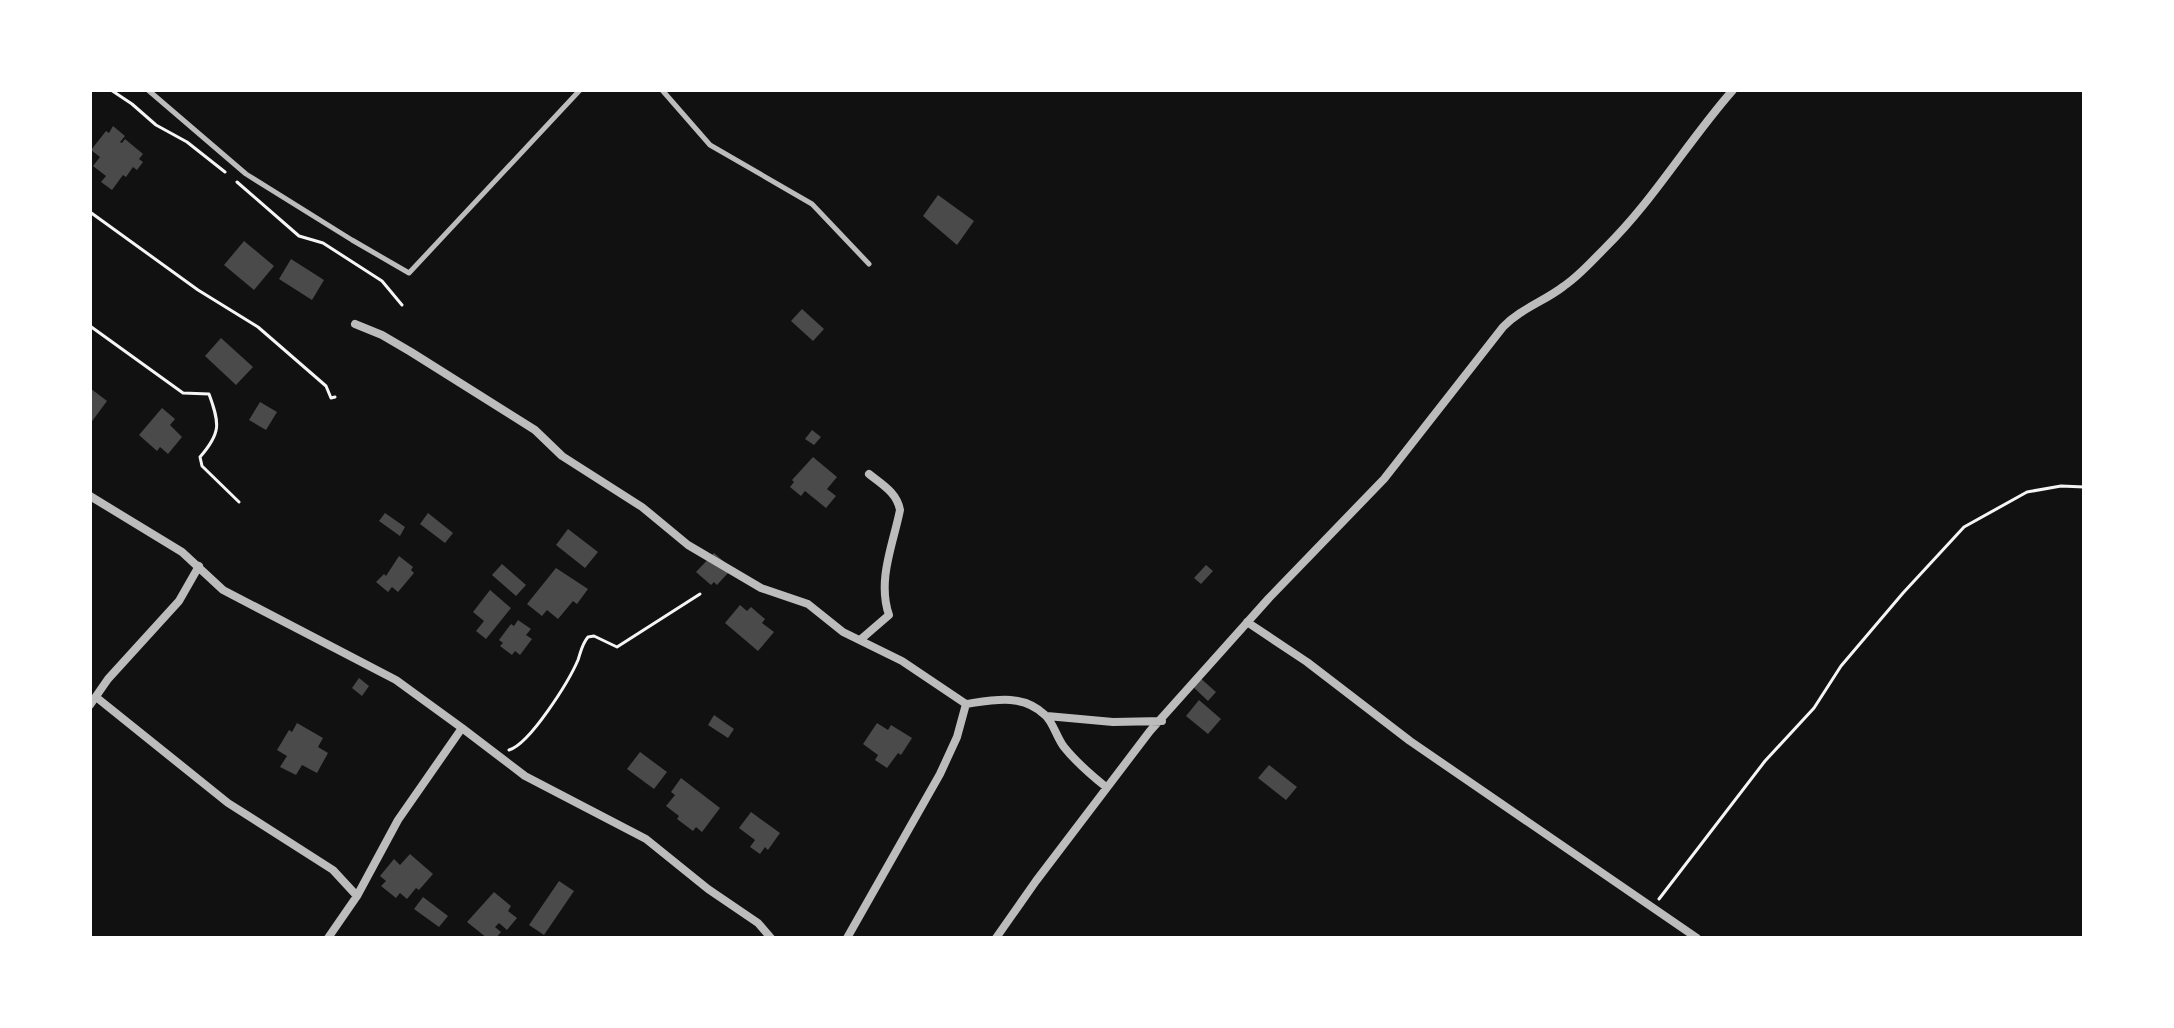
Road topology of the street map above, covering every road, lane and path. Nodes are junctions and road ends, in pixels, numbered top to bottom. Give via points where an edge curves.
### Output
1 (111, 90) edge
2 (148, 90) edge
3 (580, 90) edge
4 (662, 90) edge
5 (1733, 90) edge
6 (90, 212) edge
7 (869, 264) dead end
8 (402, 305) dead end
9 (355, 324) dead end
10 (90, 326) edge
11 (335, 397) dead end
12 (869, 474) dead end
13 (2084, 487) edge
14 (90, 496) edge
15 (239, 502) dead end
16 (199, 566) junction
17 (700, 594) dead end
18 (1247, 622) junction
19 (860, 640) junction
20 (96, 697) junction
21 (966, 704) junction
22 (90, 705) edge
23 (1047, 716) junction
24 (1162, 721) junction
25 (462, 728) junction
26 (497, 753) junction
27 (1106, 787) junction
28 (357, 896) junction
29 (1653, 908) junction
30 (328, 938) edge
31 (771, 938) edge
32 (847, 938) edge
33 (996, 938) edge
34 (1697, 938) edge

1 - 8 path via 187,142 299,236 323,243 382,281
2 - 3 lane via 246,174 409,273
4 - 7 lane via 710,145 812,204
5 - 18 street via 1655,195 1566,285 1513,316 1384,479
6 - 11 path via 258,327
9 - 19 street via 411,352 535,430 562,456 642,507 688,545 761,588 804,602
10 - 15 path via 183,393 209,394 218,417 214,441 200,457 202,466
12 - 19 street via 893,493 900,510 885,578 889,615
13 - 29 path via 2027,492 1964,527 1841,666 1814,708 1765,761
14 - 16 street
16 - 20 street via 179,601
16 - 25 street via 223,590 396,680
17 - 26 path via 617,647 588,637 531,734 515,749
18 - 24 street
18 - 29 street
19 - 21 street
20 - 22 street
20 - 28 street via 228,803 333,870
21 - 23 street via 1019,700
21 - 32 street via 940,774
23 - 24 street
23 - 27 street via 1063,746
24 - 27 street
25 - 26 street
25 - 28 street via 398,820
26 - 31 street via 525,776 646,839
27 - 33 street
28 - 30 street
29 - 34 street

